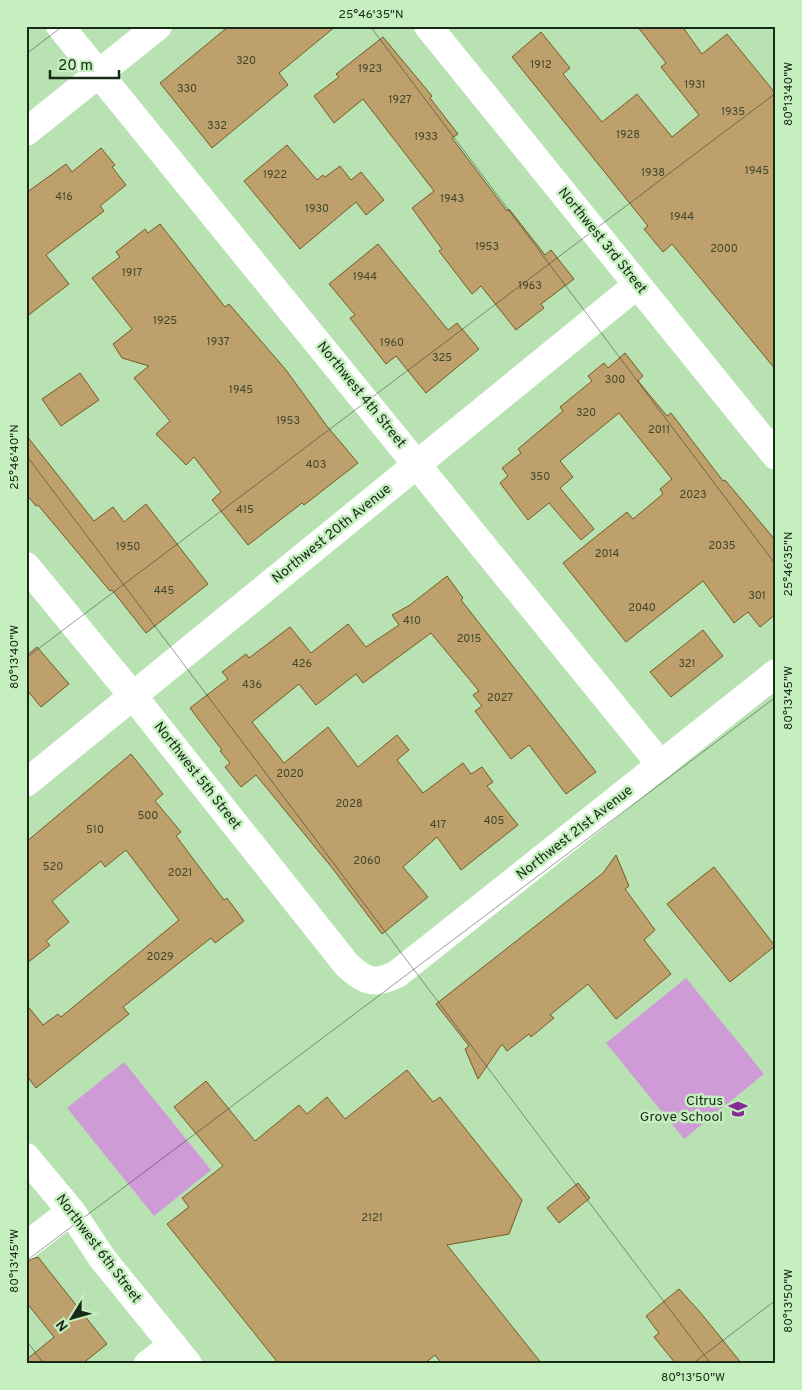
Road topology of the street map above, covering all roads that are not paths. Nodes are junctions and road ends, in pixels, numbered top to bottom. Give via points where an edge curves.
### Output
1 (60, 26) edge
2 (158, 26) edge
3 (428, 26) edge
4 (99, 74) junction
5 (26, 132) edge
6 (637, 284) junction
7 (776, 456) edge
8 (417, 464) junction
9 (26, 566) edge
10 (776, 673) edge
11 (133, 696) junction
12 (661, 765) junction
13 (26, 783) edge
14 (370, 980) joint
15 (26, 1157) edge
16 (71, 1212) junction
17 (26, 1246) edge
18 (180, 1354) edge
19 (148, 1364) edge

1 - 4 street, Northwest 4th Street
2 - 4 street
3 - 6 street, Northwest 3rd Street
4 - 5 street
4 - 8 street, Northwest 4th Street
6 - 7 street, Northwest 3rd Street
6 - 8 street, Northwest 20th Avenue
8 - 11 street, Northwest 20th Avenue
8 - 12 street, Northwest 4th Street
9 - 11 street, Northwest 5th Street
10 - 12 street, Northwest 21st Avenue
11 - 13 street, Northwest 20th Avenue
11 - 14 street, Northwest 5th Street via 347,966 358,976
12 - 14 street, Northwest 21st Avenue via 397,974 383,981
15 - 16 street, Northwest 6th Street
16 - 17 street
16 - 18 street, Northwest 6th Street via 102,1258
18 - 19 street

